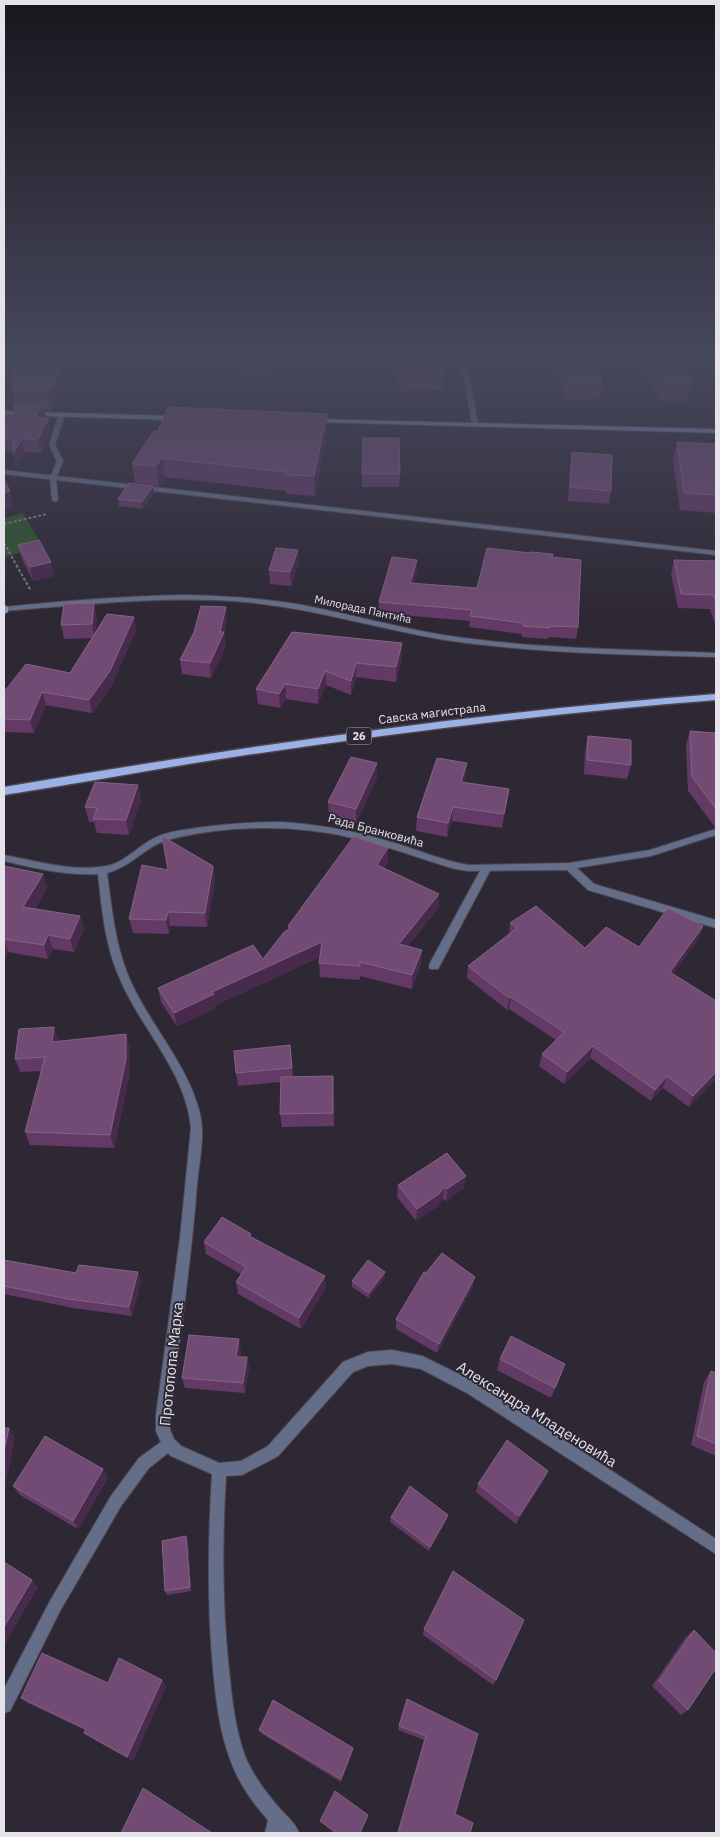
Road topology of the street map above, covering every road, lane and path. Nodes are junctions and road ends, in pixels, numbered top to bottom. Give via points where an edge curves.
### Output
1 (52, 444) edge
2 (4, 472) edge
3 (54, 478) junction
4 (55, 500) joint
5 (4, 524) edge
6 (4, 543) edge
7 (716, 553) edge
8 (30, 606) junction
9 (4, 609) edge
10 (716, 656) edge
11 (716, 697) edge
12 (4, 791) edge
13 (716, 832) edge
14 (4, 858) edge
15 (569, 866) junction
16 (486, 869) junction
17 (102, 870) junction
18 (716, 924) edge
19 (434, 966) dead end
20 (169, 1444) junction
21 (219, 1470) junction
22 (716, 1547) edge
23 (4, 1704) edge
24 (275, 1826) edge
25 (291, 1833) edge

1 - 3 street via 60,461
2 - 3 street
3 - 4 street
3 - 7 street
4 - 5 path via 48,514
6 - 8 path via 32,594
8 - 9 street, Милорада Пантића
8 - 10 street, Милорада Пантића via 125,597 246,600 323,611 479,642
11 - 12 main road, Савска магистрала / 26 via 371,734
13 - 15 street, Рада Бранковића via 651,853
14 - 17 street, Рада Бранковића via 62,868
15 - 16 street, Рада Бранковића
15 - 18 street via 591,886
16 - 17 street, Рада Бранковића via 455,866 356,836 290,826 224,828 159,838 122,863
16 - 19 street
17 - 20 street, Протопопа Марка via 116,957 132,994 188,1095 196,1121 189,1229 163,1415 163,1431
20 - 21 street, Протопопа Марка via 176,1451
20 - 23 street via 144,1463 116,1501 55,1606
21 - 22 street, Александра Младеновића via 242,1468 273,1451 348,1367 368,1359 392,1357 422,1363 472,1388
21 - 24 street via 215,1572 223,1697 238,1760
24 - 25 street

